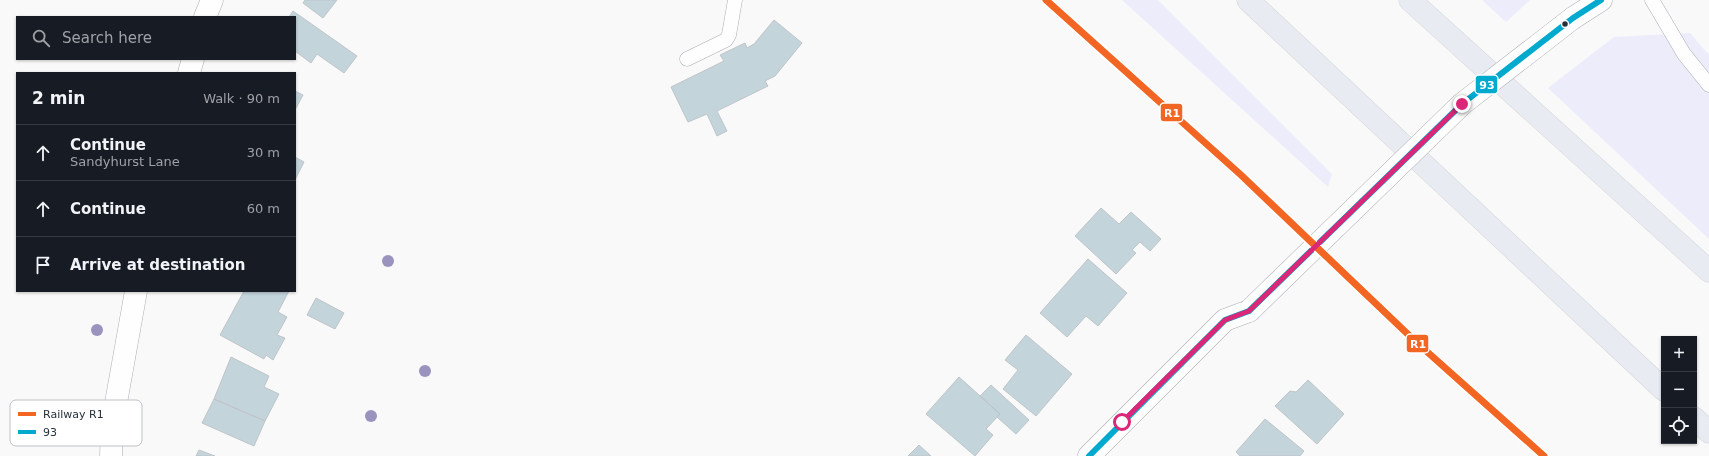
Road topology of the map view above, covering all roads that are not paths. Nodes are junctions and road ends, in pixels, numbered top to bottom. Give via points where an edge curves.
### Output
1 (212, 0) edge
2 (735, 0) edge
3 (1248, 0) edge
4 (1410, 0) edge
5 (1601, 0) edge
6 (1652, 0) edge
7 (205, 16) edge
8 (687, 59) dead end
9 (193, 60) edge
10 (190, 72) edge
11 (1709, 85) edge
12 (1709, 271) edge
13 (136, 292) edge
14 (1661, 387) edge
15 (116, 400) edge
16 (1697, 421) edge
17 (1709, 432) edge
18 (1089, 456) edge

1 - 7 street
2 - 8 lane via 726,40
3 - 14 highway
4 - 12 highway
5 - 18 street, bridge via 1573,18 1462,104 1249,311 1225,320
6 - 11 lane via 1684,54
9 - 10 street
13 - 15 street
16 - 17 highway

